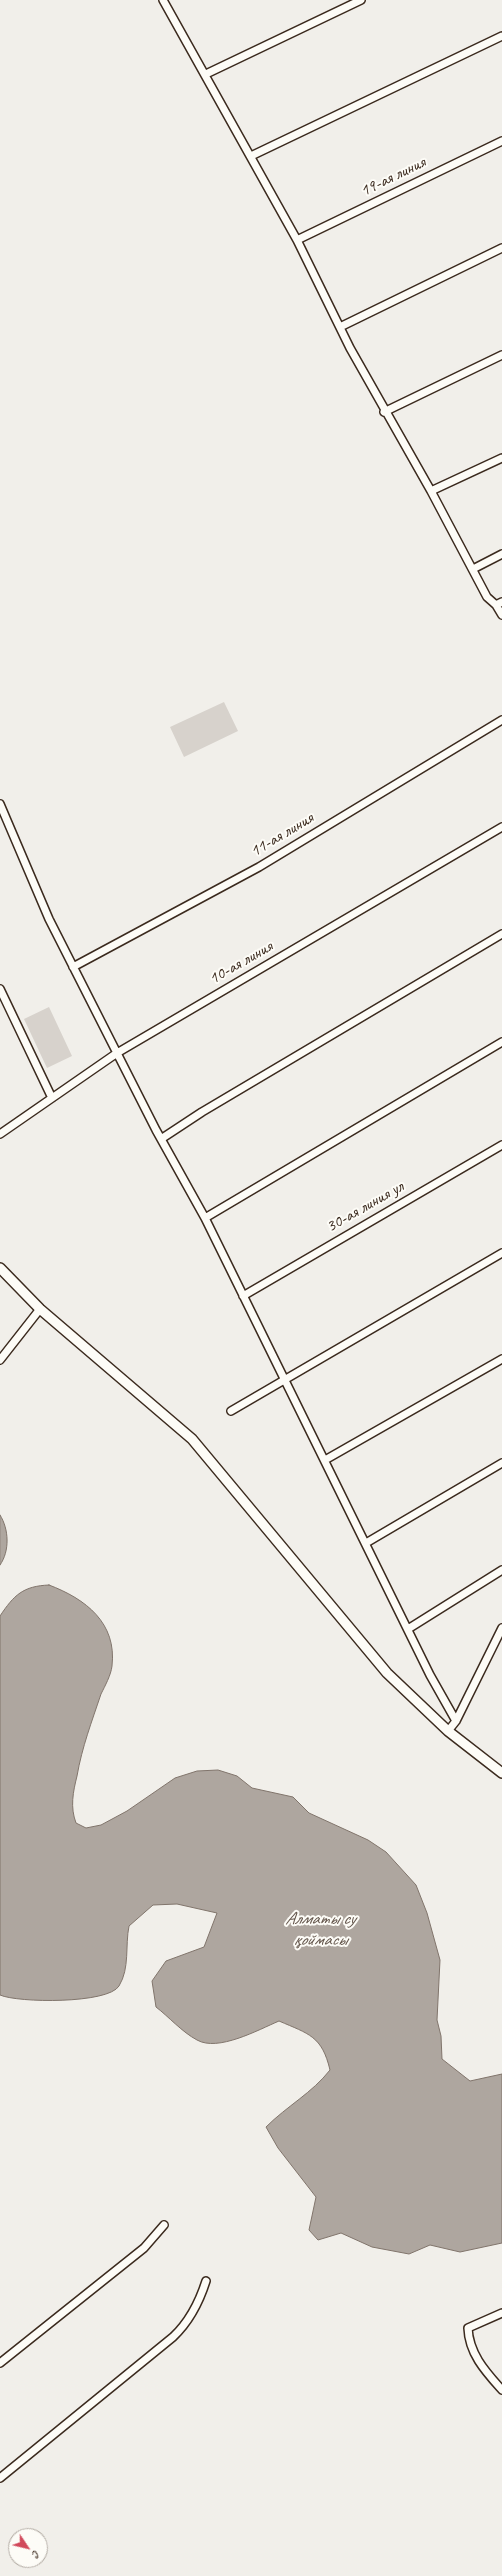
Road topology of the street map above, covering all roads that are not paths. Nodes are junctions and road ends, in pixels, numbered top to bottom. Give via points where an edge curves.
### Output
1 (163, 0) edge
2 (361, 0) edge
3 (502, 36) edge
4 (206, 74) junction
5 (502, 141) edge
6 (251, 156) junction
7 (297, 240) junction
8 (502, 248) edge
9 (340, 327) junction
10 (502, 354) edge
11 (384, 412) junction
12 (502, 458) edge
13 (431, 491) junction
14 (502, 554) edge
15 (473, 568) junction
16 (499, 603) edge
17 (502, 615) edge
18 (502, 720) edge
19 (0, 804) edge
20 (502, 827) edge
21 (502, 934) edge
22 (73, 967) junction
23 (0, 989) edge
24 (502, 1042) edge
25 (117, 1053) junction
26 (52, 1098) junction
27 (0, 1134) edge
28 (161, 1139) junction
29 (502, 1145) edge
30 (205, 1218) junction
31 (502, 1253) edge
32 (0, 1268) edge
33 (243, 1296) junction
34 (40, 1309) junction
35 (502, 1359) edge
36 (0, 1360) edge
37 (283, 1380) junction
38 (232, 1411) dead end
39 (325, 1460) junction
40 (502, 1463) edge
41 (366, 1543) junction
42 (502, 1570) edge
43 (502, 1628) edge
44 (408, 1629) junction
45 (456, 1721) junction
46 (448, 1731) junction
47 (502, 1773) edge
48 (164, 2225) dead end
49 (206, 2281) dead end
50 (502, 2313) edge
51 (0, 2363) edge
52 (502, 2390) edge
53 (0, 2478) edge

1 - 4 street
2 - 4 street
3 - 6 street
4 - 6 street
5 - 7 street, 19-ая линия
6 - 7 street
7 - 9 street
8 - 9 street
9 - 11 street
10 - 11 street
11 - 13 street
12 - 13 street
13 - 15 street
14 - 15 street
15 - 16 street via 487,597
16 - 17 street
18 - 22 street, 11-ая линия via 259,867
19 - 22 street via 49,919
20 - 25 street, 10-ая линия
21 - 28 street
22 - 25 street
23 - 26 street
24 - 30 street
25 - 26 street, 10-ая линия
25 - 28 street
26 - 27 street, 10-ая линия
28 - 30 street
29 - 33 street, 30-ая линия ул
30 - 33 street
31 - 37 street
32 - 34 street
33 - 37 street
34 - 36 street
34 - 46 street via 192,1439 387,1673
35 - 39 street
37 - 38 street
37 - 39 street
39 - 41 street
40 - 41 street
41 - 44 street
42 - 44 street
43 - 45 street
44 - 45 street
45 - 46 street
46 - 47 street
48 - 51 street via 144,2248
49 - 53 street via 194,2311 177,2333
50 - 52 street via 468,2328 468,2340 476,2358

